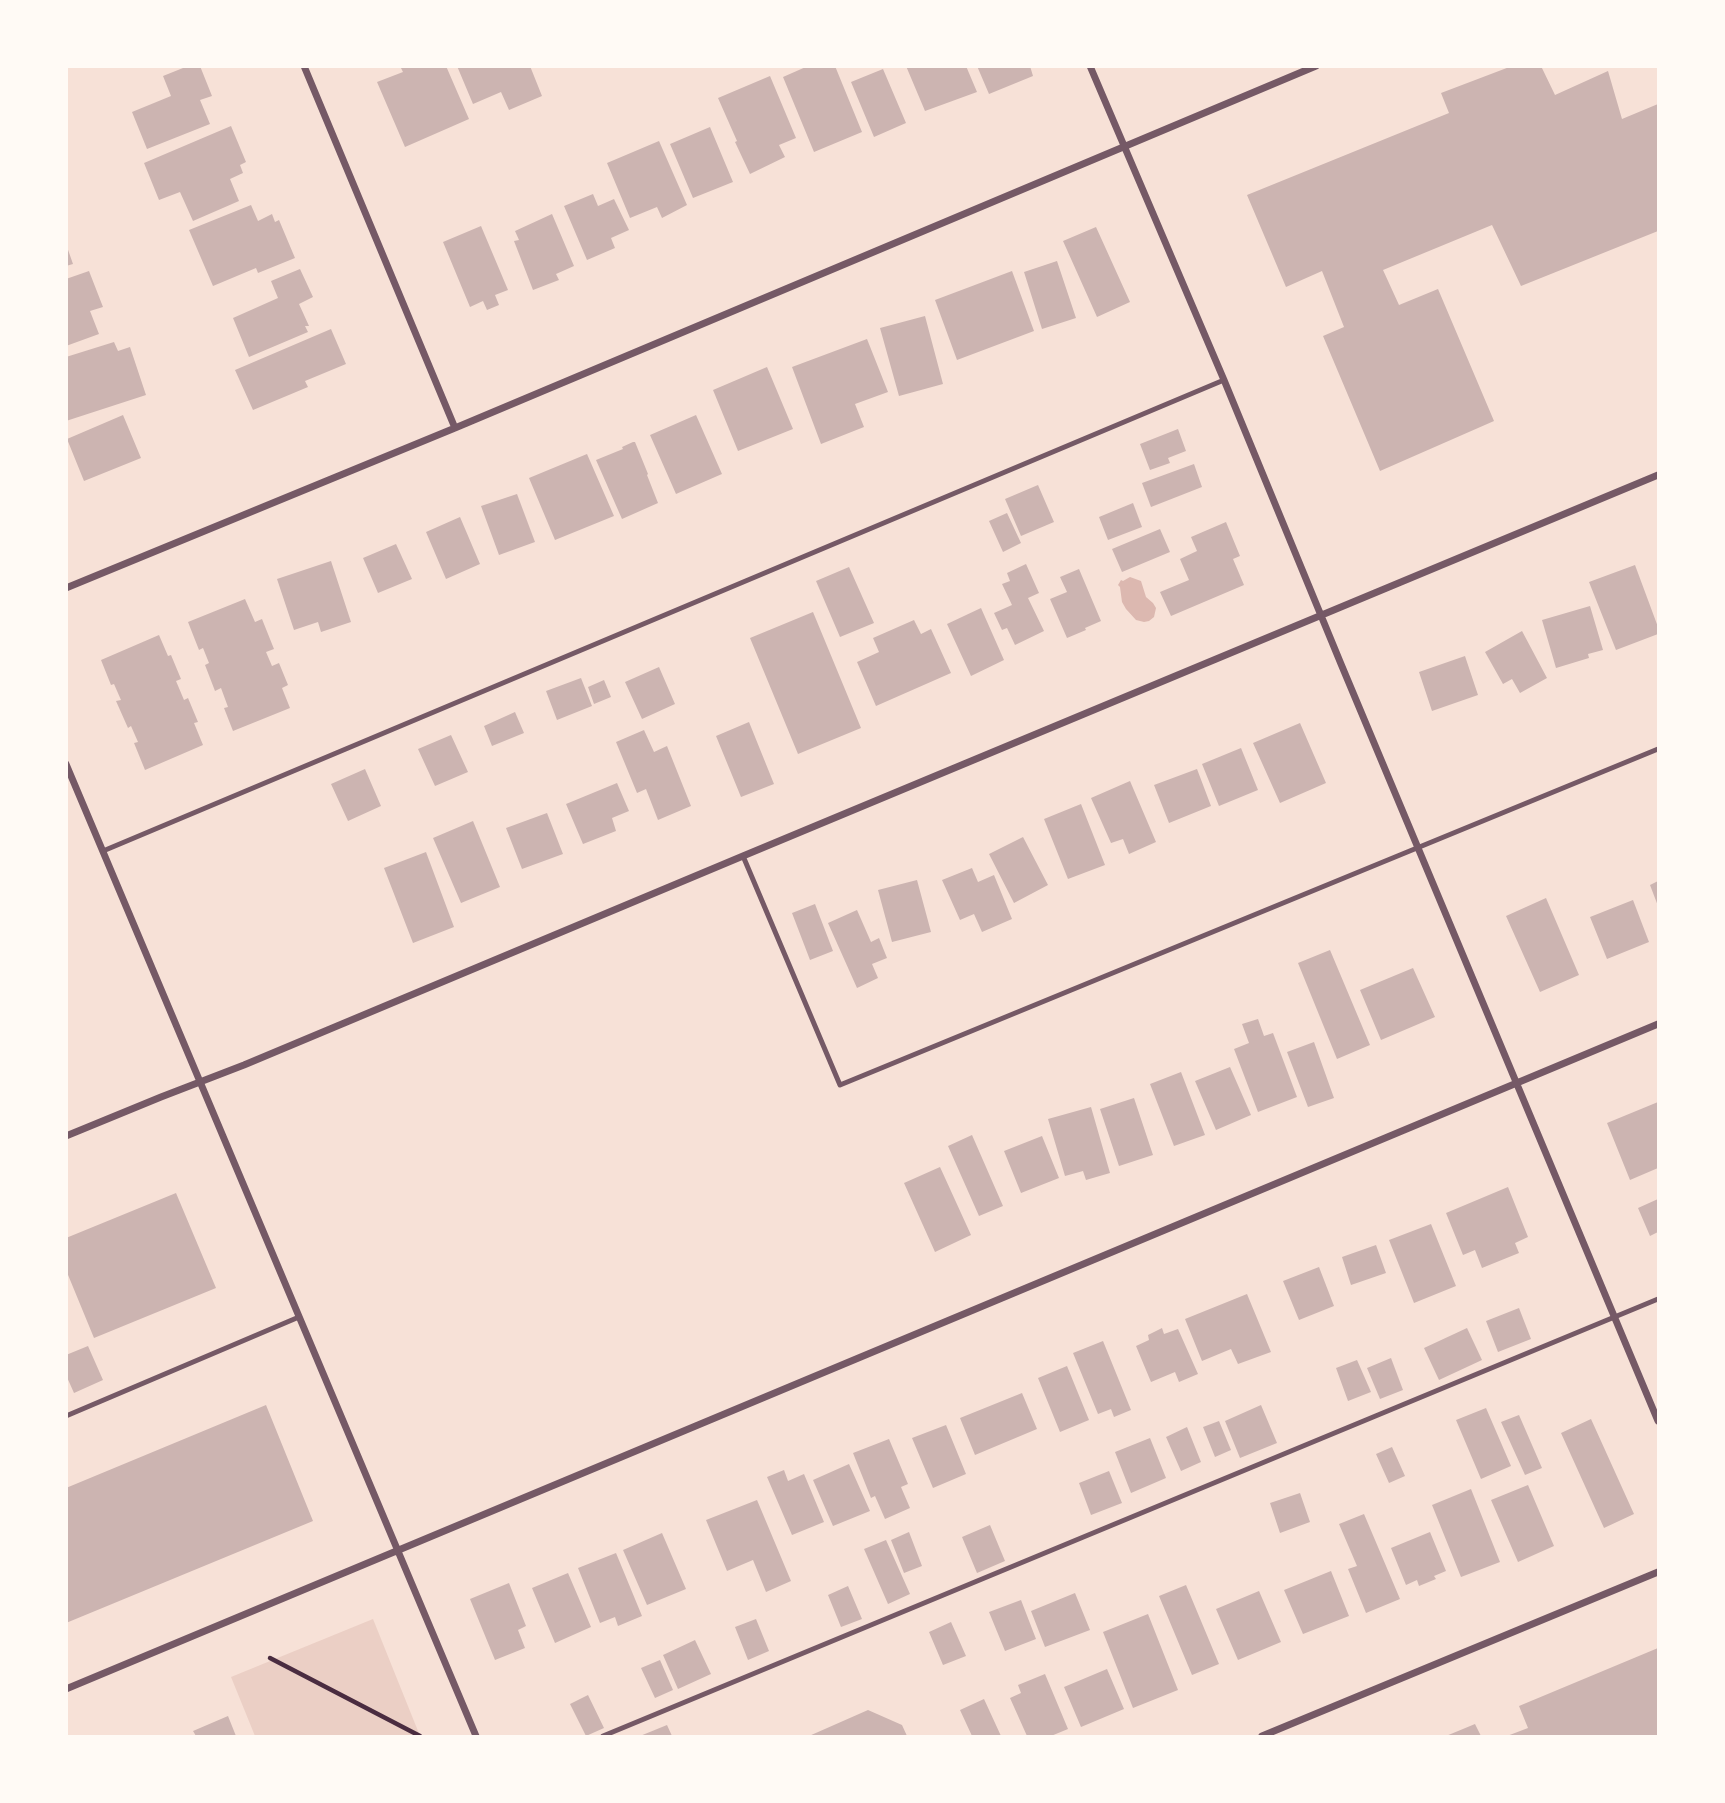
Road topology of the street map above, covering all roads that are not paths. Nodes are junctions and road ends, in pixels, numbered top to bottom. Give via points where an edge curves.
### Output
1 (304, 66) edge
2 (1090, 66) edge
3 (1315, 66) edge
4 (1125, 147) junction
5 (1224, 380) junction
6 (455, 428) junction
7 (1658, 475) edge
8 (66, 588) edge
9 (1321, 615) junction
10 (1658, 749) edge
11 (66, 764) edge
12 (1419, 849) junction
13 (103, 851) junction
14 (743, 856) junction
15 (1658, 1024) edge
16 (200, 1082) junction
17 (1517, 1083) junction
18 (66, 1136) edge
19 (1658, 1299) edge
20 (299, 1317) junction
21 (1615, 1317) junction
22 (66, 1416) edge
23 (1658, 1421) edge
24 (397, 1551) junction
25 (1658, 1572) edge
26 (66, 1689) edge
27 (476, 1737) edge
28 (603, 1737) edge
29 (1262, 1737) edge

1 - 6 street
2 - 4 street
3 - 4 street
4 - 5 street
4 - 6 street
5 - 9 street
5 - 13 lane
6 - 8 street
7 - 9 street
9 - 12 street
9 - 14 street
10 - 12 lane
11 - 13 street
12 - 14 lane via 840,1085
12 - 17 street
13 - 16 street
14 - 16 street
15 - 17 street
16 - 18 street
16 - 20 street
17 - 21 street
17 - 24 street
19 - 21 lane
20 - 22 lane
20 - 24 street
21 - 23 street
21 - 28 lane
24 - 26 street
24 - 27 street
25 - 29 street

